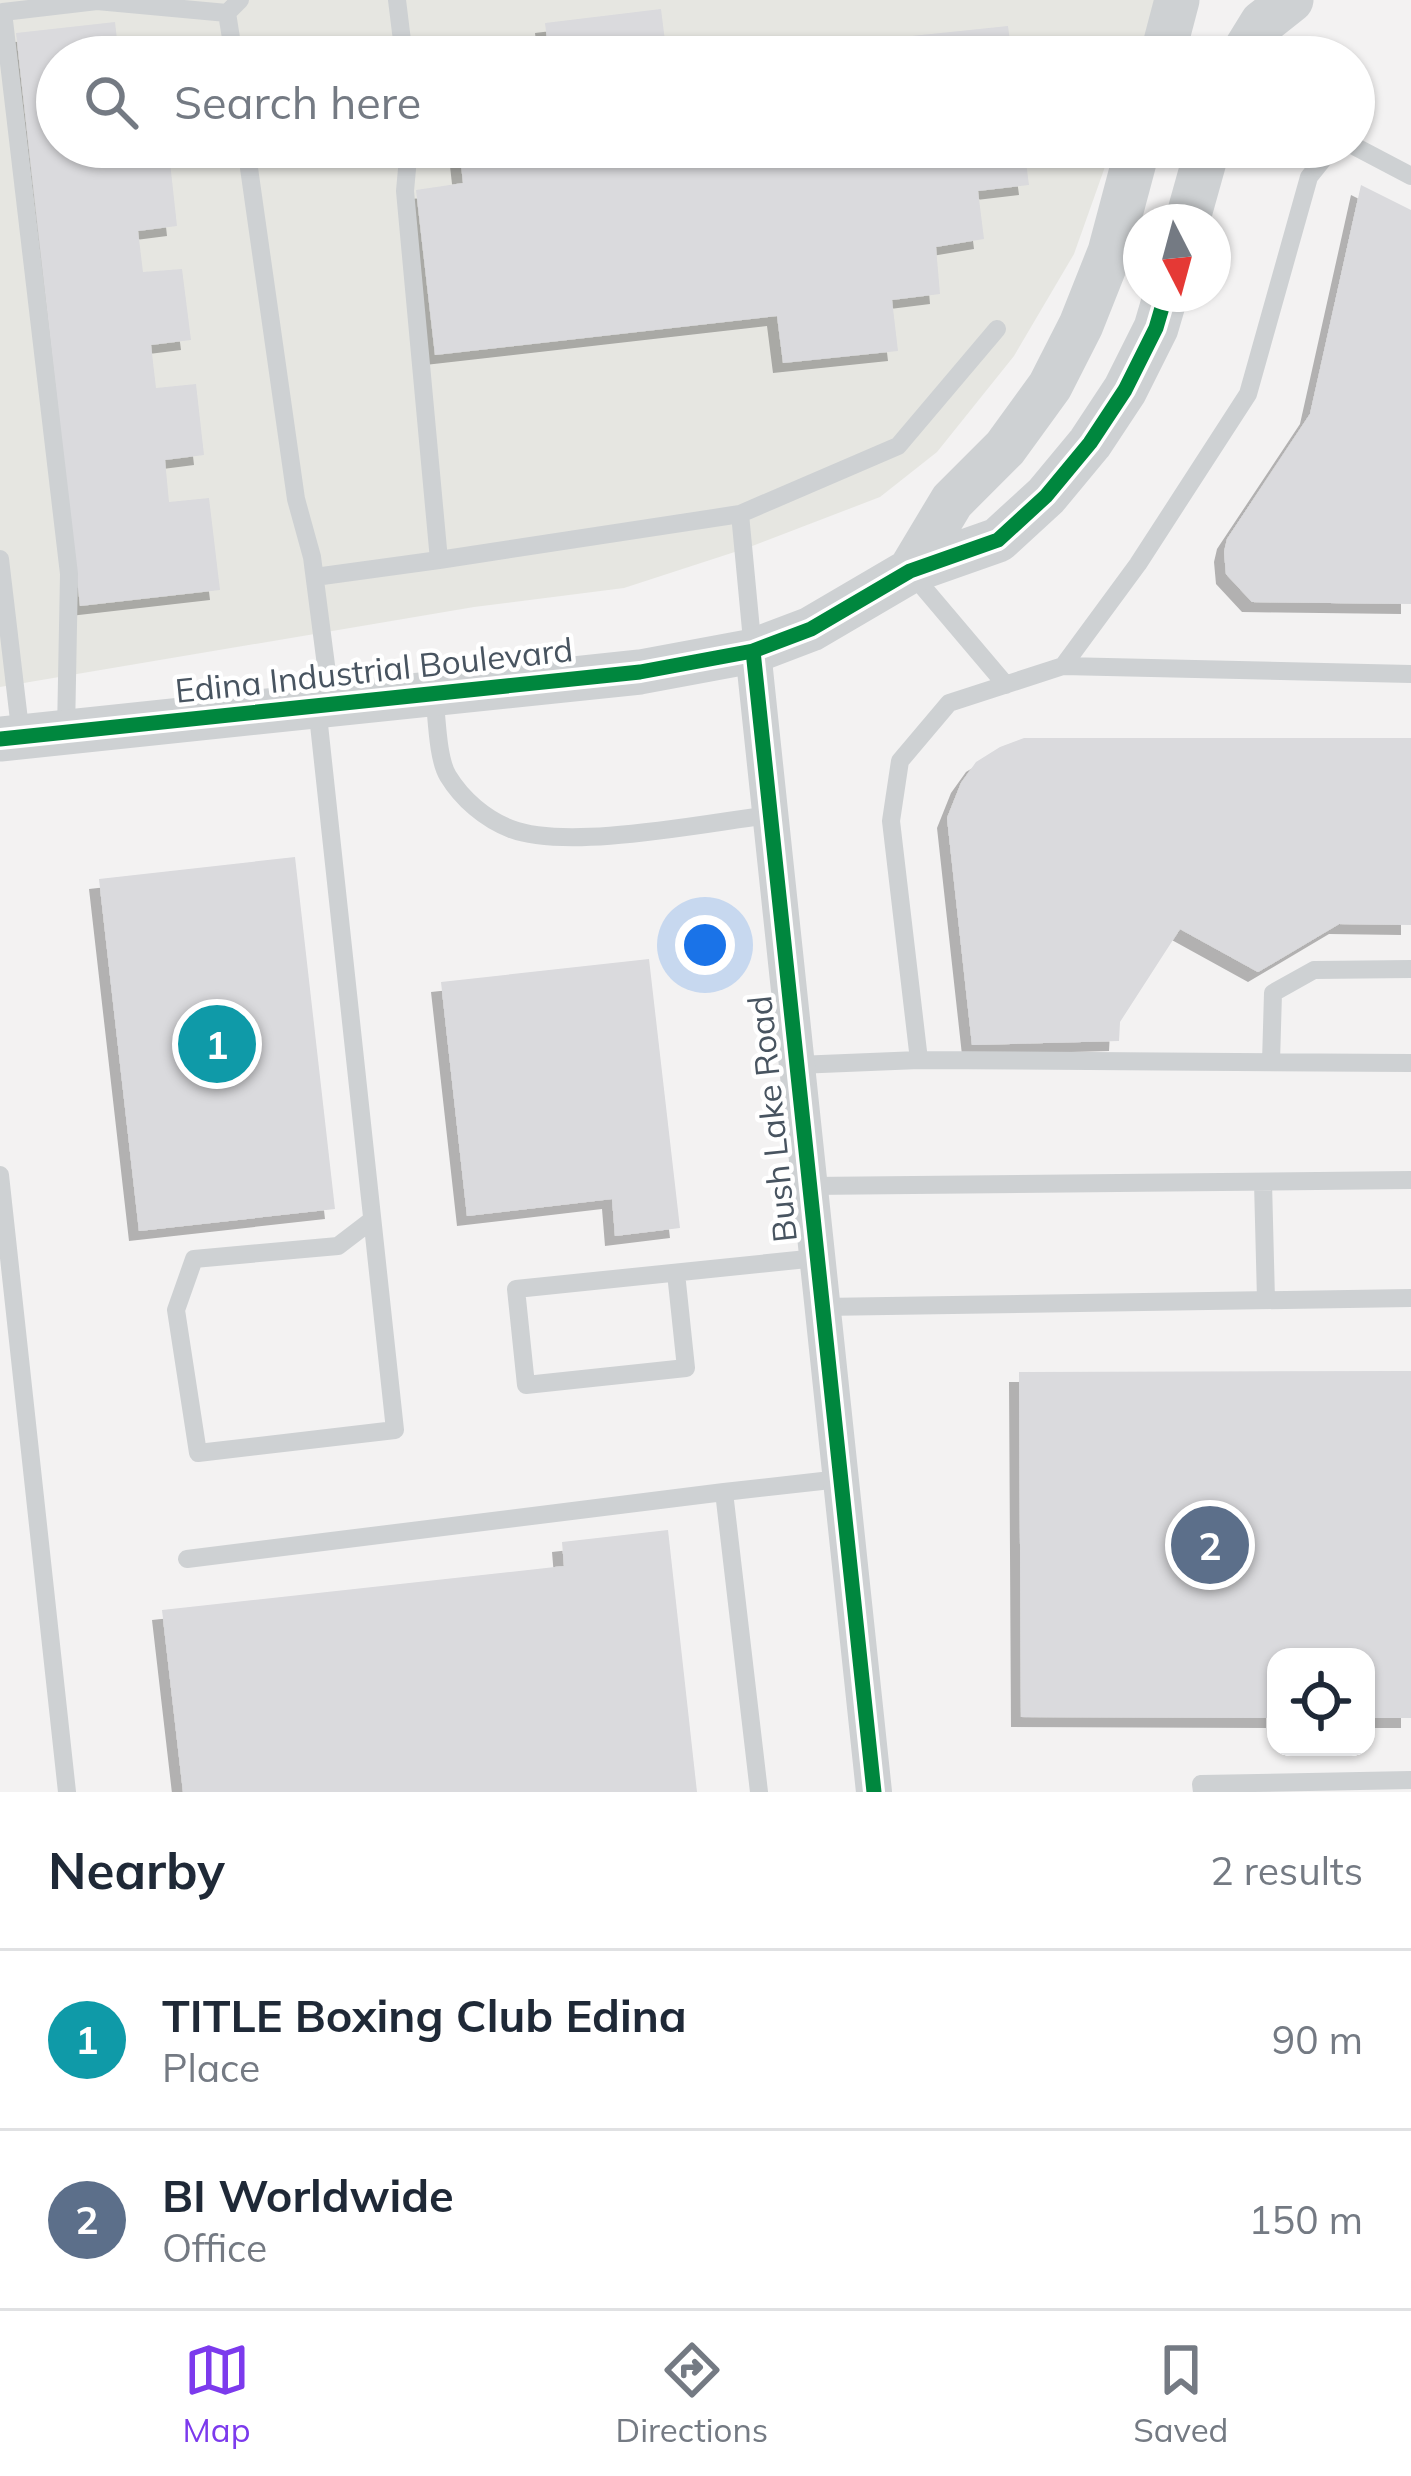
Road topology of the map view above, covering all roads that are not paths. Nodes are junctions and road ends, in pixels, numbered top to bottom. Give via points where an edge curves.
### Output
1 (397, 0) edge
2 (1177, 0) edge
3 (1250, 0) edge
4 (1291, 0) edge
5 (234, 6) edge
6 (401, 36) edge
7 (1168, 36) edge
8 (1242, 36) edge
9 (1252, 36) edge
10 (1375, 157) edge
11 (249, 168) edge
12 (407, 168) edge
13 (1133, 168) edge
14 (1202, 168) edge
15 (1316, 168) edge
16 (1411, 176) edge
17 (1191, 204) edge
18 (1161, 312) edge
19 (997, 329) dead end
20 (740, 514) junction
21 (0, 559) edge
22 (439, 560) junction
23 (910, 571) junction
24 (315, 577) junction
25 (753, 651) junction
26 (1063, 666) junction
27 (1411, 674) edge
28 (1006, 685) junction
29 (434, 694) junction
30 (324, 705) junction
31 (66, 732) junction
32 (10, 738) edge
33 (770, 815) junction
34 (1411, 968) edge
35 (919, 1060) junction
36 (1271, 1062) junction
37 (1411, 1063) edge
38 (796, 1065) junction
39 (0, 1175) edge
40 (1411, 1180) edge
41 (1264, 1182) junction
42 (809, 1186) junction
43 (372, 1220) junction
44 (817, 1258) junction
45 (676, 1273) junction
46 (1411, 1298) edge
47 (1266, 1300) junction
48 (822, 1306) junction
49 (840, 1479) junction
50 (724, 1492) junction
51 (188, 1559) dead end
52 (1411, 1780) edge
53 (67, 1792) edge
54 (759, 1792) edge
55 (874, 1792) edge
56 (1202, 1792) edge

1 - 6 lane
2 - 7 street
3 - 8 street
4 - 9 street
5 - 31 lane via 97,1 3,12 69,574
10 - 16 lane
11 - 24 lane via 296,499
12 - 22 lane
13 - 23 street via 1111,252 1050,386 952,501
14 - 17 street
15 - 26 lane via 1248,394
18 - 23 street via 1125,391 1046,496 998,540
19 - 20 lane via 898,446
20 - 22 lane
20 - 25 lane
21 - 32 lane
22 - 24 lane
23 - 25 street via 812,629
23 - 28 lane
24 - 30 lane
25 - 29 street, Edina Industrial Boulevard
25 - 33 street, Bush Lake Road
26 - 27 lane
26 - 28 lane
28 - 35 lane via 950,703 900,761 891,821
29 - 30 street, Edina Industrial Boulevard
29 - 33 lane via 445,771 487,818 513,830 576,836
30 - 31 street, Edina Industrial Boulevard
30 - 43 lane
31 - 32 street, Edina Industrial Boulevard
33 - 38 street, Bush Lake Road
34 - 36 lane via 1314,970 1273,993
35 - 36 lane
35 - 38 lane
36 - 37 lane
38 - 42 street, Bush Lake Road
39 - 53 lane
40 - 41 lane
41 - 42 lane
41 - 47 lane
42 - 44 street, Bush Lake Road
43 - 43 lane via 338,1246 194,1259 176,1310 198,1454 395,1430
44 - 45 lane
44 - 48 street, Bush Lake Road
45 - 45 lane via 516,1289 526,1385 686,1368
46 - 47 lane
47 - 48 lane
48 - 49 street, Bush Lake Road
49 - 50 lane
49 - 55 street, Bush Lake Road
50 - 51 lane
50 - 54 lane
52 - 56 lane via 1202,1784

